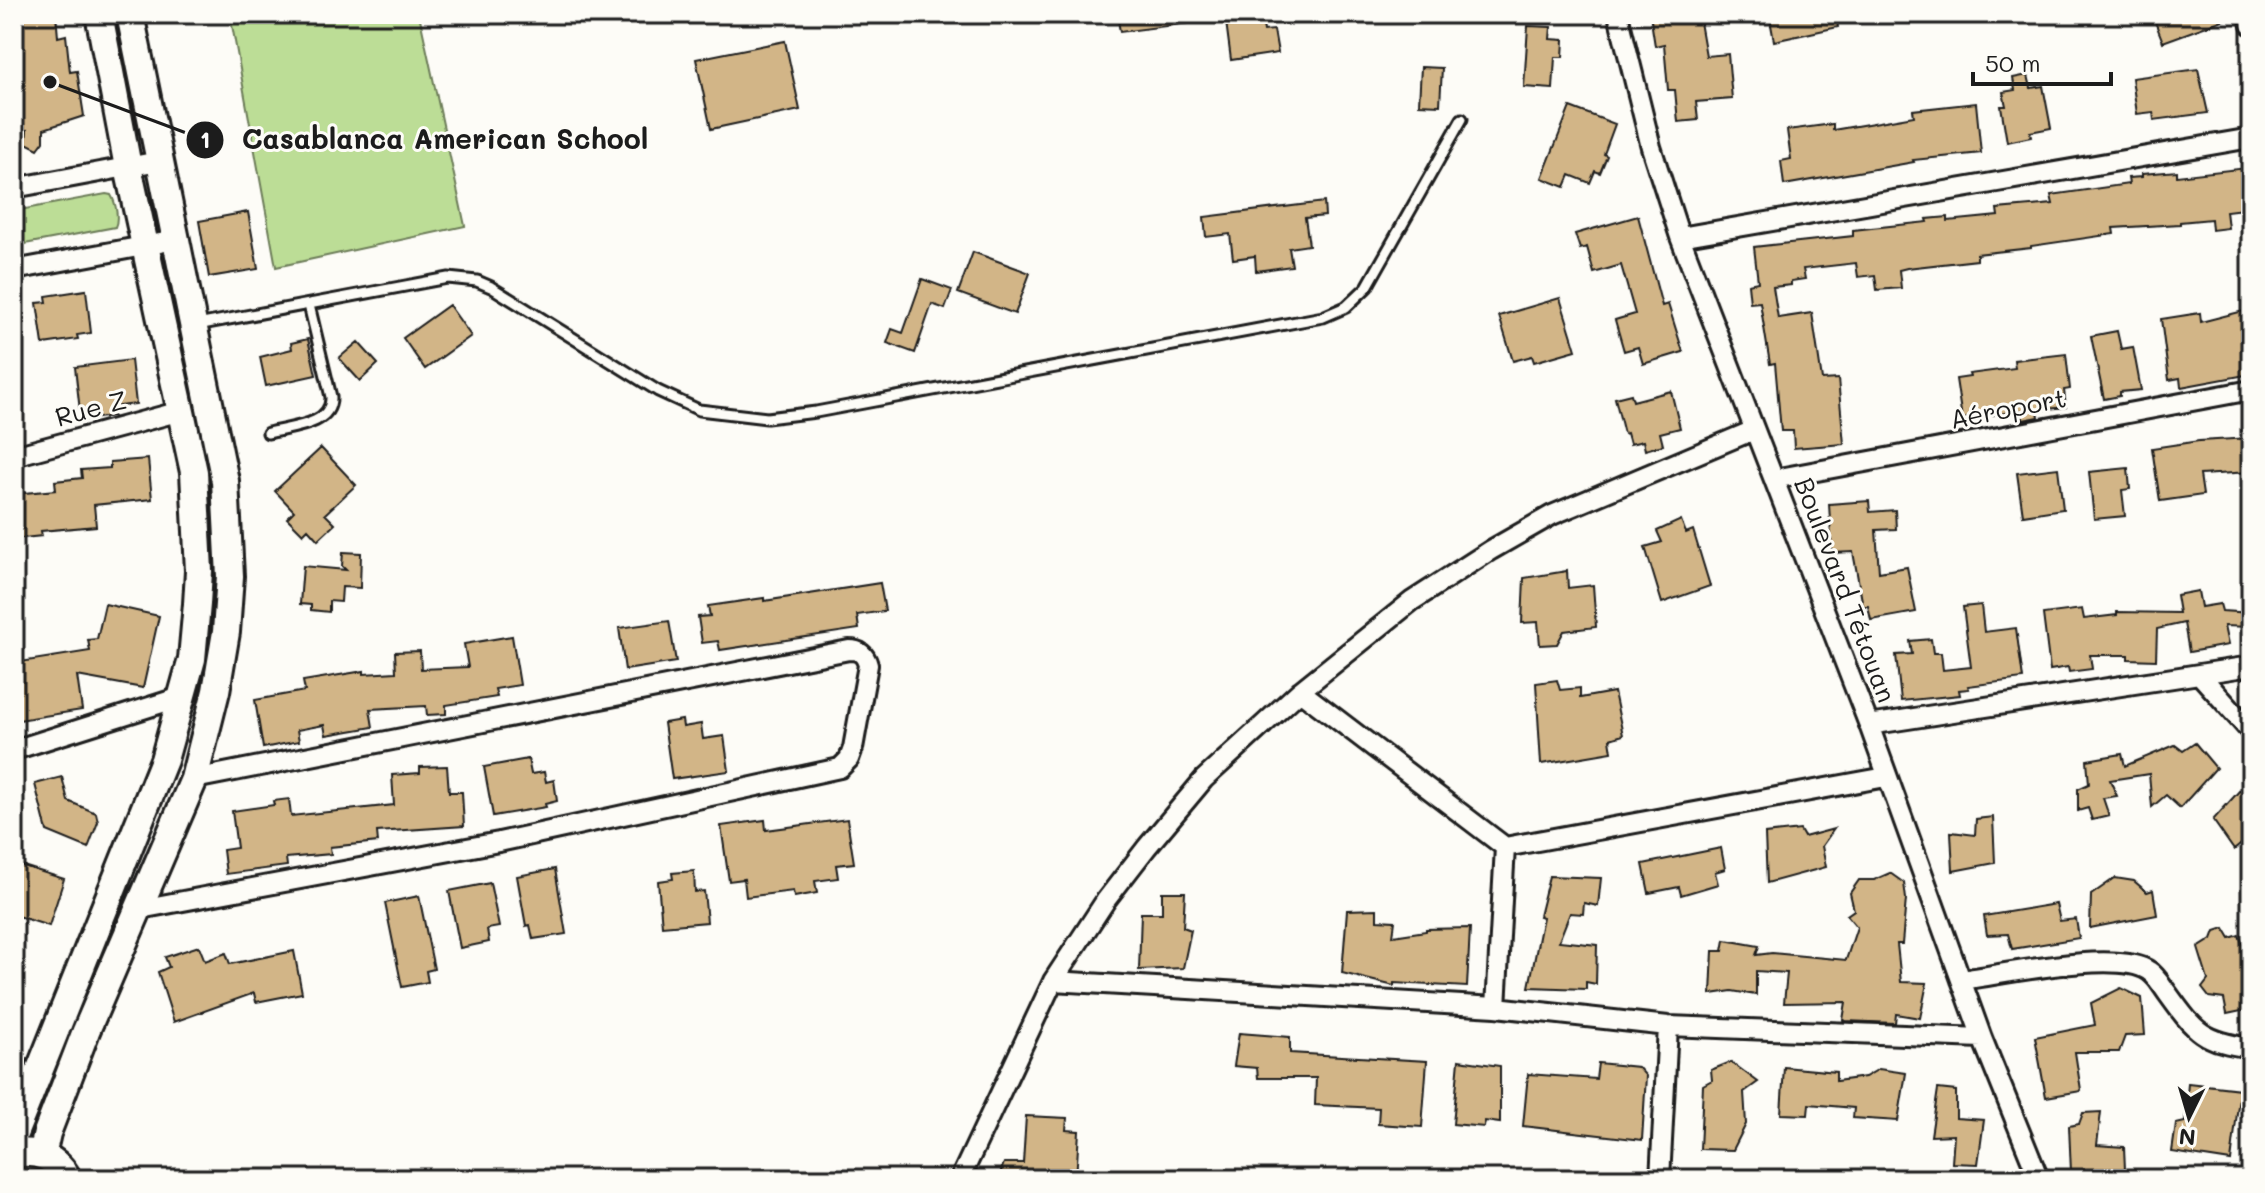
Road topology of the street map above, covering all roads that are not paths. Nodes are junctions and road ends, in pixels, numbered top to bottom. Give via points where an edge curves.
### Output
1 (99, 14) edge
2 (130, 14) edge
3 (1618, 14) edge
4 (2249, 14) edge
5 (2251, 25) edge
6 (1462, 119) dead end
7 (2251, 138) edge
8 (159, 161) junction
9 (128, 167) junction
10 (14, 188) edge
11 (1680, 237) junction
12 (176, 240) junction
13 (144, 247) junction
14 (14, 270) edge
15 (309, 305) junction
16 (193, 326) junction
17 (2251, 390) edge
18 (181, 411) junction
19 (1754, 430) junction
20 (268, 433) dead end
21 (14, 456) edge
22 (1774, 479) junction
23 (2251, 666) edge
24 (2200, 675) junction
25 (1300, 691) junction
26 (184, 696) junction
27 (1869, 725) junction
28 (2251, 732) edge
29 (14, 750) edge
30 (1886, 777) junction
31 (194, 779) junction
32 (1505, 847) junction
33 (140, 909) junction
34 (1961, 980) junction
35 (1053, 981) junction
36 (1496, 1007) junction
37 (1668, 1026) junction
38 (1982, 1038) junction
39 (2251, 1048) edge
40 (14, 1134) edge
41 (14, 1154) edge
42 (42, 1155) junction
43 (68, 1179) edge
44 (960, 1179) edge
45 (1660, 1179) edge
46 (2039, 1179) edge

1 - 9 main road
2 - 8 main road
3 - 11 street, Boulevard Tétouan
4 - 5 street
6 - 15 lane via 1379,268 1356,299 1336,312 816,412 767,418 699,410 658,391 477,281 448,278
7 - 11 street
8 - 9 street
8 - 12 main road
9 - 10 street
9 - 13 main road
11 - 19 street, Boulevard Tétouan
12 - 13 street
12 - 16 main road
13 - 14 street
13 - 18 main road
15 - 16 lane
15 - 20 lane via 330,410 321,419
16 - 31 main road via 225,481 230,576 216,691
17 - 22 street, Aéroport
18 - 21 street, Rue Z
18 - 26 main road via 194,472 199,571
19 - 22 street, Boulevard Tétouan
19 - 25 street via 1552,515 1491,550 1412,601
22 - 27 street, Boulevard Tétouan
23 - 24 street
24 - 27 street
24 - 28 street
25 - 32 street
25 - 35 street via 1195,791 1106,900
26 - 29 street
26 - 40 main road via 164,760
27 - 30 street, Boulevard Tétouan
30 - 32 street
30 - 34 street, Boulevard Tétouan
31 - 33 main road
31 - 33 street via 849,650 861,652 868,665 853,748 840,768 499,842
32 - 36 street
33 - 42 main road via 86,1031
34 - 38 street, Boulevard Tétouan
34 - 39 street via 2097,962 2139,965 2156,977 2185,1019 2205,1036
35 - 36 street
35 - 44 street
36 - 37 street
37 - 38 street
37 - 45 street
38 - 46 street, Boulevard Tétouan
41 - 42 main road
42 - 43 main road

